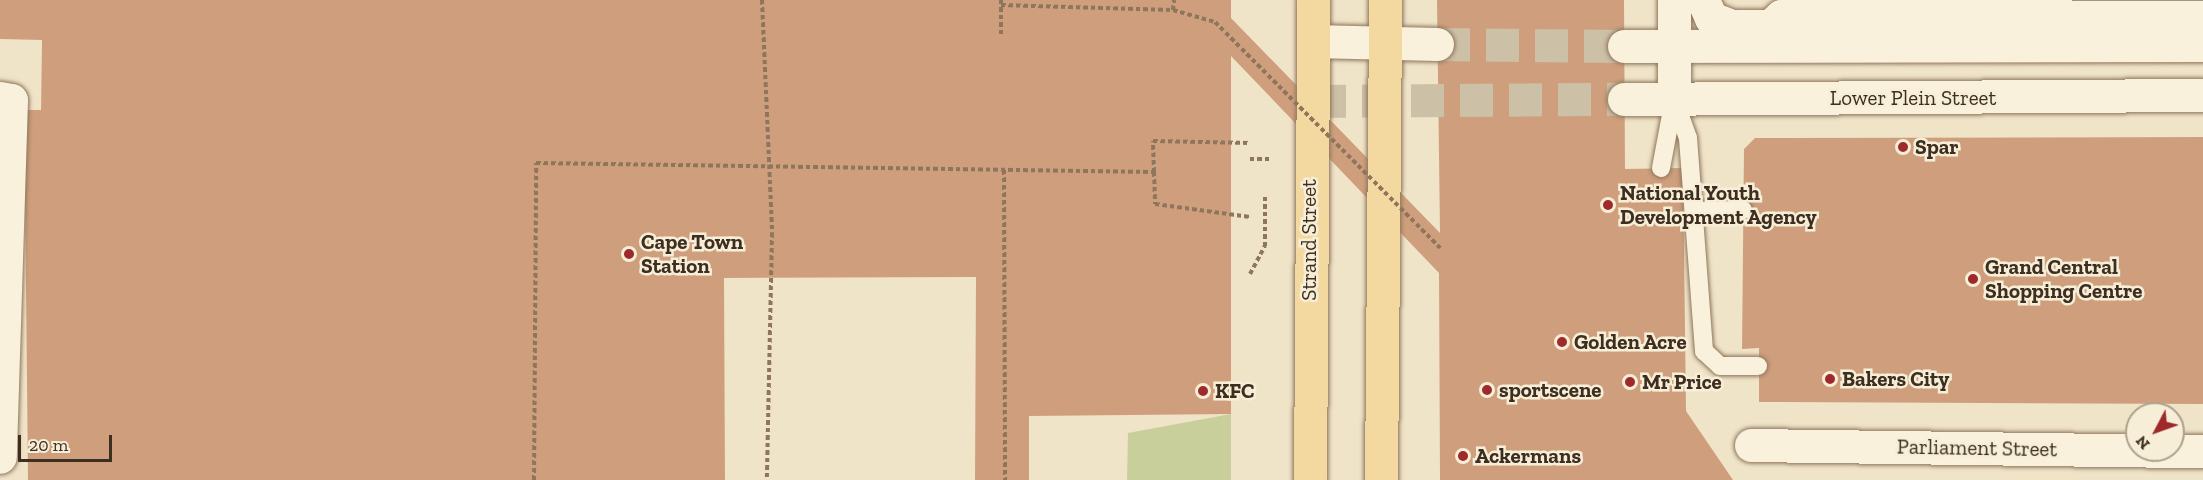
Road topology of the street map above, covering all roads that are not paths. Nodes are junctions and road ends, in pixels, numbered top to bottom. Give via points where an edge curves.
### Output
1 (1313, 0) edge
2 (1384, 0) edge
3 (1674, 0) edge
4 (1703, 0) edge
5 (1740, 0) edge
6 (2203, 17) edge
7 (1763, 27) junction
8 (1313, 41) junction
9 (1383, 43) junction
10 (1437, 44) tunnel mouth
11 (1674, 44) junction
12 (2203, 45) edge
13 (1624, 46) tunnel mouth
14 (2203, 95) edge
15 (6, 99) edge
16 (1624, 99) tunnel mouth
17 (1674, 99) junction
18 (1661, 168) dead end
19 (1743, 210) dead end
20 (1694, 211) junction
21 (1758, 366) dead end
22 (1751, 445) dead end
23 (2203, 451) edge
24 (0, 457) edge
25 (1310, 480) edge
26 (1382, 480) edge

1 - 8 main road, Strand Street
2 - 9 main road
3 - 11 street
4 - 7 street via 1711,18 1722,24
5 - 7 street
6 - 7 street via 1781,16
8 - 9 street
8 - 25 main road, Strand Street
9 - 10 street
9 - 26 main road
11 - 12 street
11 - 13 street
11 - 17 street
14 - 17 street, Lower Plein Street
15 - 24 street
16 - 17 street, Lower Plein Street
17 - 18 lane
17 - 20 lane via 1688,138
19 - 20 lane
20 - 21 lane via 1704,351 1720,366
22 - 23 street, Parliament Street

